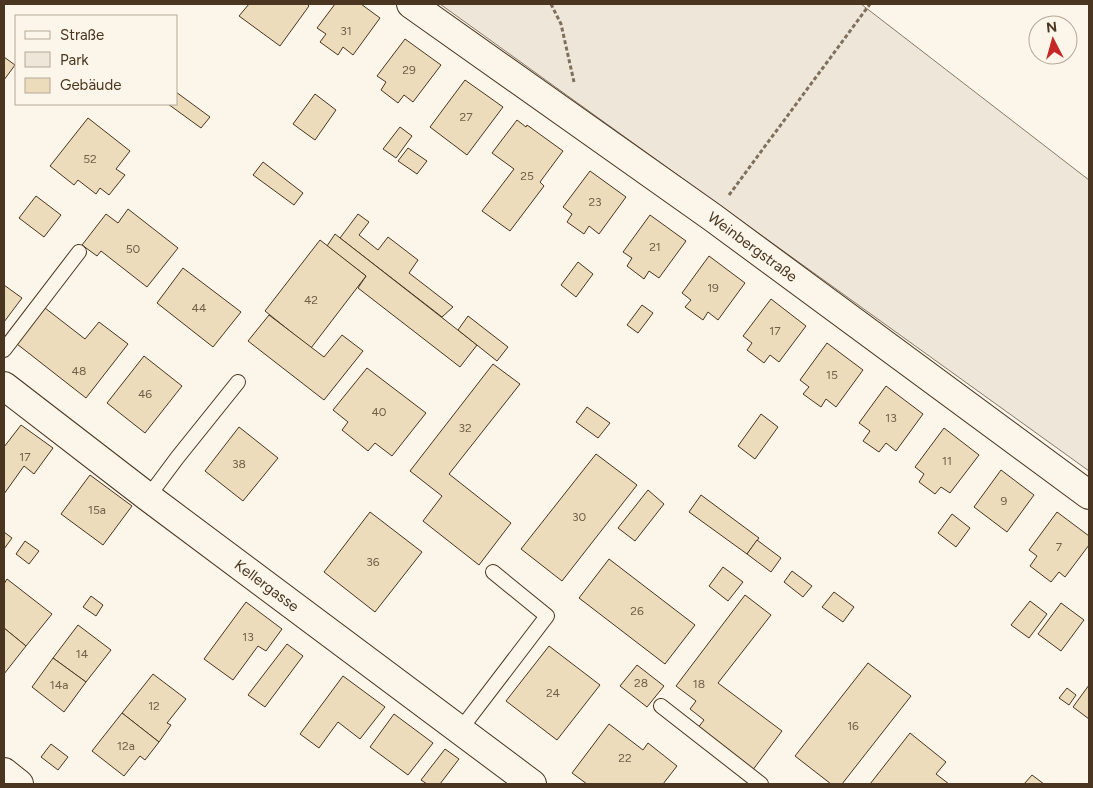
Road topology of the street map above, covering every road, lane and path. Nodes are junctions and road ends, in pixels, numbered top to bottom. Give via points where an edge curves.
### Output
1 (411, 4) edge
2 (551, 4) edge
3 (870, 4) edge
4 (584, 126) junction
5 (712, 217) junction
6 (79, 252) dead end
7 (4, 350) edge
8 (238, 382) dead end
9 (4, 386) edge
10 (1089, 495) edge
11 (148, 497) junction
12 (493, 572) dead end
13 (661, 706) dead end
14 (460, 730) junction
15 (4, 772) edge
16 (19, 784) edge
17 (532, 784) edge
18 (761, 784) edge

1 - 4 street, Weinbergstraße
2 - 4 path via 561,24
3 - 5 path
4 - 5 street, Weinbergstraße
5 - 10 street, Weinbergstraße
6 - 7 lane
8 - 11 lane
9 - 11 street, Kellergasse
11 - 14 street, Kellergasse
12 - 14 lane via 547,616
13 - 18 lane
14 - 17 street, Kellergasse
15 - 16 street

